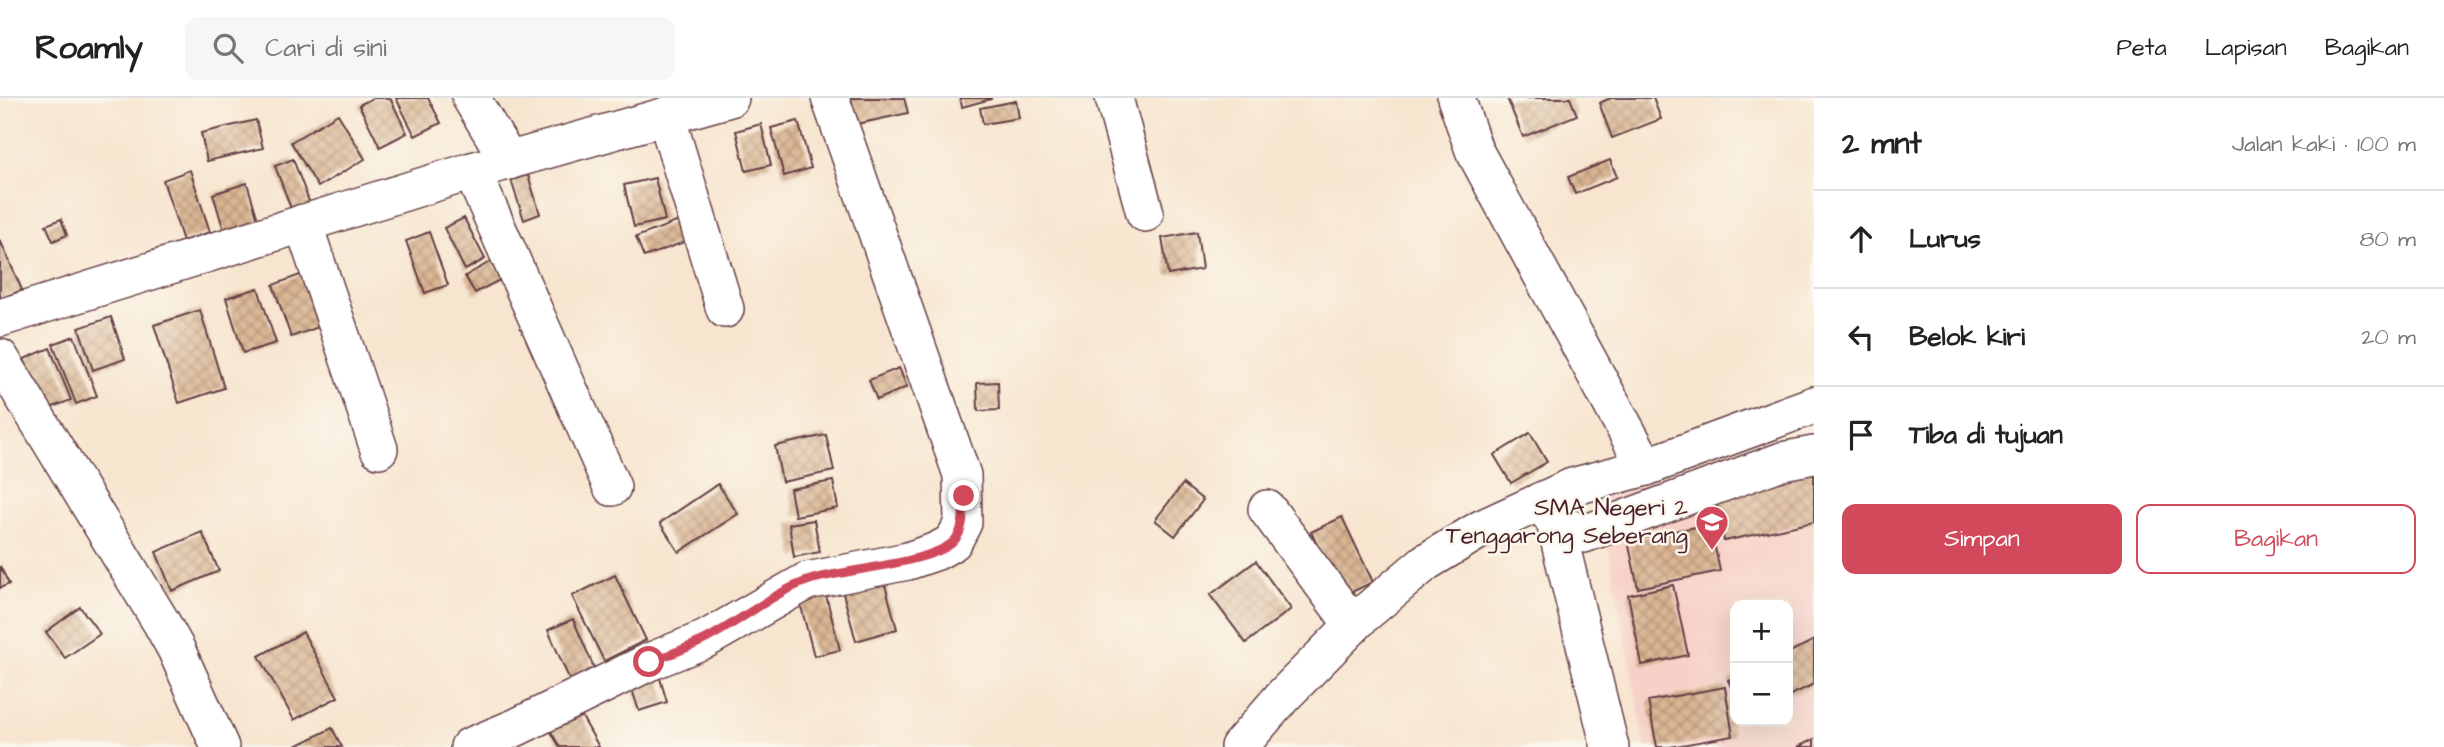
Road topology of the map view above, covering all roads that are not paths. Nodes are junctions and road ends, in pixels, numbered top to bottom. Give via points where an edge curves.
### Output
1 (471, 98) edge
2 (730, 98) edge
3 (830, 98) edge
4 (1114, 98) edge
5 (1456, 98) edge
6 (666, 116) junction
7 (509, 161) junction
8 (472, 170) junction
9 (1145, 213) dead end
10 (303, 223) junction
11 (725, 309) dead end
12 (0, 318) edge
13 (0, 358) edge
14 (1814, 405) edge
15 (379, 449) dead end
16 (1814, 455) edge
17 (1646, 467) junction
18 (612, 487) dead end
19 (1267, 509) dead end
20 (1548, 512) junction
21 (1353, 625) junction
22 (220, 747) edge
23 (469, 747) edge
24 (1239, 747) edge
25 (1610, 747) edge

1 - 7 street
2 - 6 street
3 - 23 street via 962,475 963,523 954,542 908,561 807,581 706,639
4 - 9 street
5 - 17 street via 1474,150
6 - 7 street
6 - 11 street
7 - 8 street
8 - 10 street
8 - 18 street
10 - 12 street
10 - 15 street
13 - 22 street via 161,622
14 - 17 street
16 - 20 street via 1782,461 1584,534
17 - 20 street via 1572,487
19 - 21 street
20 - 21 street via 1481,529 1426,562
20 - 25 street
21 - 24 street

